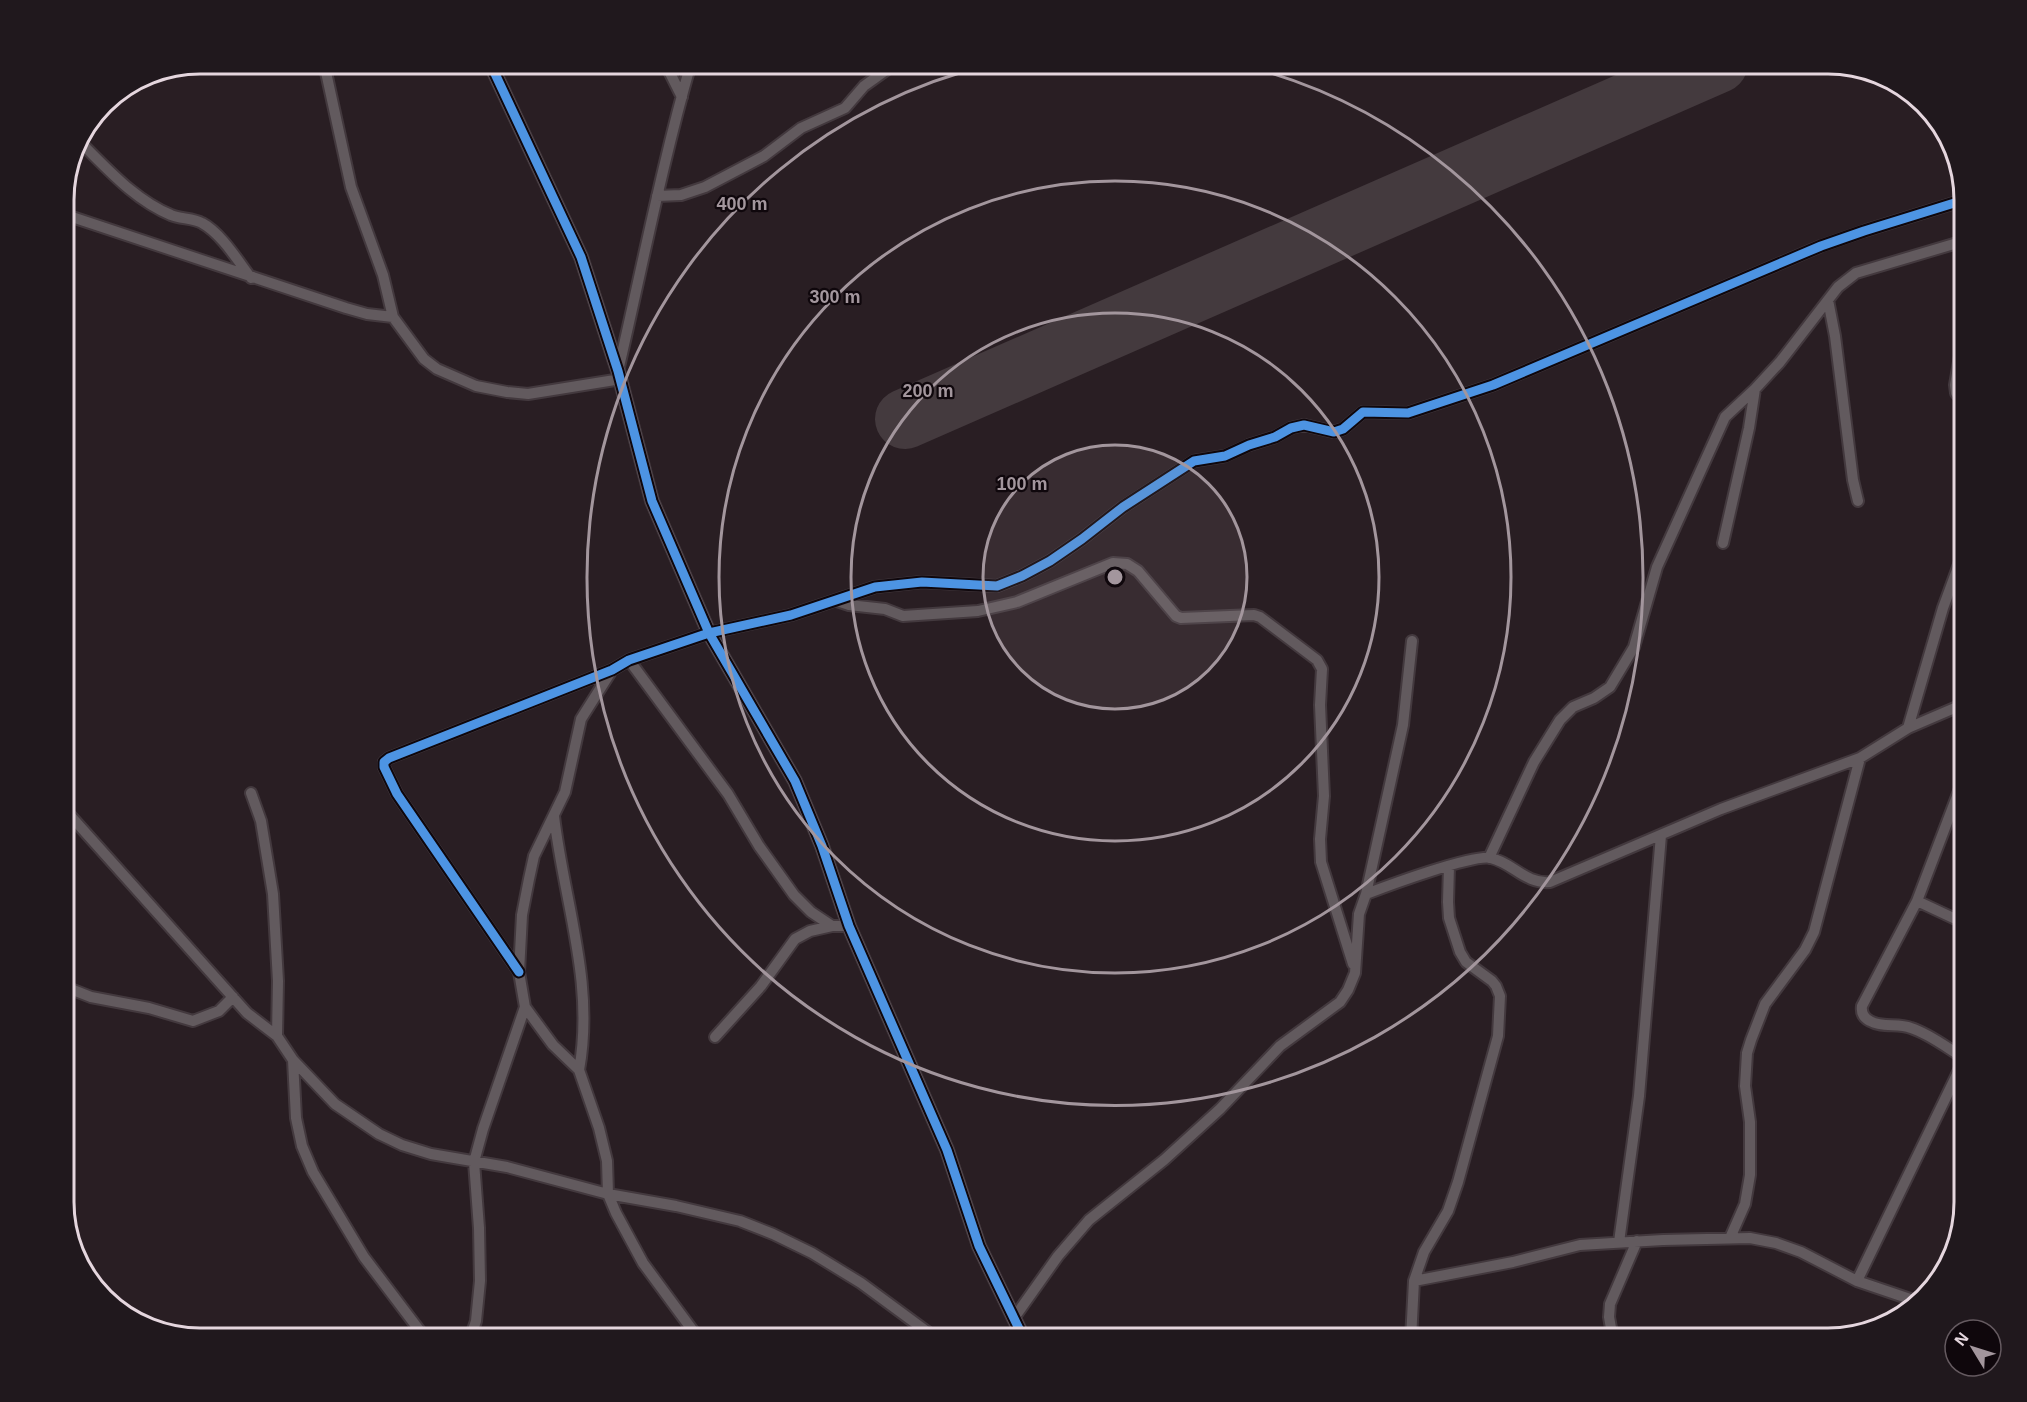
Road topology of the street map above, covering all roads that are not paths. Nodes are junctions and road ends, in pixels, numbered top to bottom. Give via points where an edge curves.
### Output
1 (326, 74) edge
2 (495, 74) edge
3 (670, 74) edge
4 (689, 74) edge
5 (881, 74) edge
6 (682, 97) junction
7 (85, 147) edge
8 (657, 196) junction
9 (1954, 203) edge
10 (74, 218) edge
11 (1954, 244) edge
12 (252, 278) junction
13 (1828, 300) junction
14 (393, 317) junction
15 (619, 375) junction
16 (1755, 389) junction
17 (1858, 501) dead end
18 (1724, 543) dead end
19 (1954, 578) edge
20 (837, 601) junction
21 (709, 633) junction
22 (1412, 641) dead end
23 (628, 660) junction
24 (612, 670) junction
25 (1954, 708) edge
26 (1908, 728) junction
27 (1860, 758) junction
28 (251, 793) dead end
29 (1954, 804) edge
30 (554, 814) junction
31 (74, 820) edge
32 (1661, 835) junction
33 (1489, 858) junction
34 (1449, 866) junction
35 (1365, 894) junction
36 (1917, 901) junction
37 (1954, 918) edge
38 (832, 926) junction
39 (849, 926) junction
40 (519, 972) junction
41 (1355, 973) junction
42 (74, 990) edge
43 (233, 997) junction
44 (525, 1007) junction
45 (276, 1036) junction
46 (715, 1037) dead end
47 (1954, 1053) edge
48 (293, 1060) junction
49 (579, 1070) junction
50 (1954, 1080) edge
51 (474, 1162) junction
52 (608, 1194) junction
53 (1730, 1238) junction
54 (1637, 1241) junction
55 (1619, 1242) junction
56 (1414, 1281) junction
57 (1857, 1281) junction
58 (1909, 1299) edge
59 (1014, 1318) junction
60 (418, 1328) edge
61 (474, 1328) edge
62 (691, 1328) edge
63 (923, 1328) edge
64 (1019, 1328) edge
65 (1412, 1328) edge
66 (1611, 1328) edge

1 - 14 street via 351,187 383,275
2 - 15 street via 581,258
3 - 6 street
4 - 6 street
5 - 8 street via 845,108 801,128 764,156 697,190
6 - 8 street
7 - 12 street via 127,188 154,206 172,216 202,223 219,237
8 - 15 street
9 - 20 street via 1821,246 1493,385 1408,413 1363,412 1334,432 1304,425 1225,456 1194,461 1050,561 997,586 922,582 875,587
10 - 12 street
11 - 13 street via 1856,273
12 - 14 street via 367,314
13 - 16 street
13 - 17 street
14 - 15 street via 424,359 476,386 528,394
15 - 21 street via 652,501
16 - 18 street
16 - 33 street via 1719,427 1658,567 1634,647 1610,687 1573,707 1560,720 1534,762
19 - 26 street
20 - 21 street
20 - 41 street via 903,616 978,611 1017,602 1113,563 1127,564 1138,572 1180,618 1242,614 1260,617 1317,660 1322,669 1321,862
21 - 23 street
21 - 39 street via 795,781
22 - 35 street via 1403,725
23 - 24 street
23 - 38 street via 716,777 794,895
24 - 30 street via 581,719 565,792
24 - 40 street via 384,762 397,794
25 - 26 street
26 - 27 street
27 - 32 street
27 - 53 street via 1814,932 1766,1004 1750,1040 1745,1086 1750,1175 1745,1204
28 - 45 street via 261,821 273,894 278,981
29 - 36 street
30 - 40 street via 534,856 522,915
30 - 49 street via 585,1009
31 - 43 street
32 - 33 street via 1550,882 1524,877
32 - 55 street via 1639,1096
33 - 34 street
34 - 35 street
34 - 56 street via 1449,918 1466,962 1496,986 1500,996 1498,1036 1458,1182
35 - 41 street via 1359,914
36 - 37 street
36 - 47 street via 1861,1010 1869,1021 1914,1029
38 - 39 street
38 - 46 street via 795,939 761,986
39 - 59 street via 947,1150 979,1246
40 - 44 street
41 - 59 street via 1340,1002 1280,1046 1204,1124 1089,1220
42 - 43 street via 193,1021 219,1011
43 - 45 street
44 - 49 street via 553,1045
44 - 51 street
45 - 48 street
48 - 51 street via 335,1104 379,1134 431,1154
48 - 60 street via 296,1118 313,1172 364,1257
49 - 52 street via 607,1161
50 - 57 street
51 - 52 street
51 - 61 street via 480,1281
52 - 62 street via 643,1263
52 - 63 street via 740,1221 773,1234 861,1283
53 - 54 street
53 - 57 street via 1776,1243
54 - 55 street
54 - 66 street via 1610,1304
55 - 56 street via 1580,1245 1513,1263
56 - 65 street
57 - 58 street
59 - 64 street

